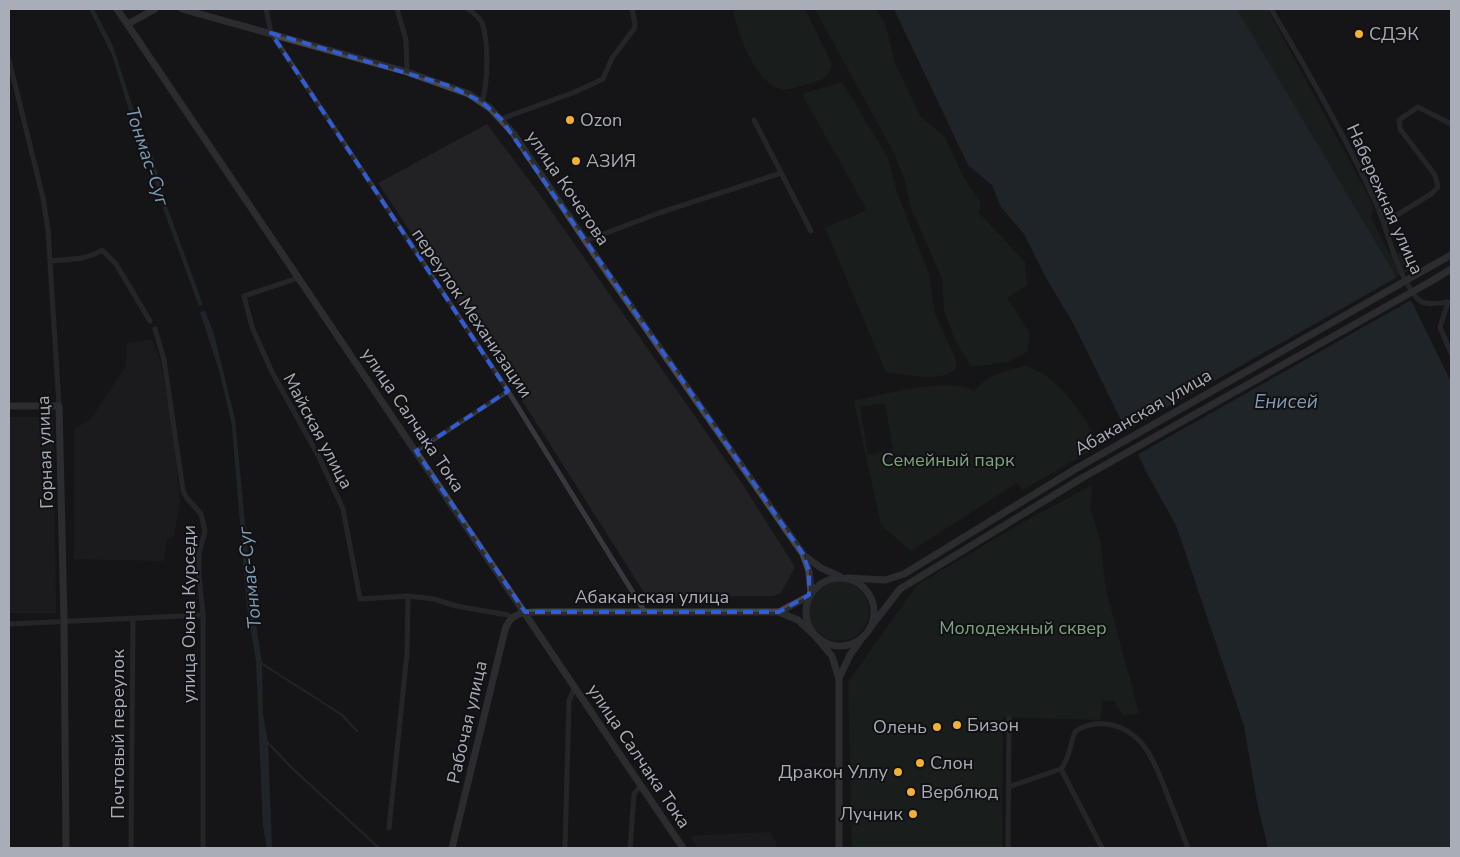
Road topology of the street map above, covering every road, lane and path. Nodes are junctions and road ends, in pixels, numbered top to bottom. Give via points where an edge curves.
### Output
1 (117, 9) edge
2 (155, 9) edge
3 (182, 9) edge
4 (266, 9) edge
5 (397, 9) edge
6 (468, 9) edge
7 (632, 9) edge
8 (1271, 9) edge
9 (197, 10) edge
10 (128, 24) junction
11 (271, 33) junction
12 (9, 60) edge
13 (407, 72) junction
14 (482, 102) junction
15 (501, 118) junction
16 (754, 120) dead end
17 (1451, 124) edge
18 (781, 173) junction
19 (1384, 223) junction
20 (811, 231) dead end
21 (585, 241) junction
22 (1451, 255) edge
23 (51, 261) junction
24 (1451, 269) edge
25 (298, 278) junction
26 (1450, 300) edge
27 (150, 321) dead end
28 (154, 329) dead end
29 (1451, 353) edge
30 (508, 391) junction
31 (9, 406) edge
32 (59, 406) junction
33 (416, 451) junction
34 (803, 554) junction
35 (845, 578) junction
36 (810, 594) junction
37 (408, 596) junction
38 (525, 612) junction
39 (645, 612) junction
40 (779, 612) junction
41 (203, 615) junction
42 (512, 618) junction
43 (132, 620) junction
44 (64, 621) junction
45 (9, 624) edge
46 (868, 631) junction
47 (814, 635) junction
48 (839, 679) junction
49 (575, 688) junction
50 (1009, 718) dead end
51 (1062, 769) junction
52 (641, 785) junction
53 (1008, 786) junction
54 (389, 828) dead end
55 (66, 848) edge
56 (131, 848) edge
57 (203, 848) edge
58 (452, 848) edge
59 (565, 848) edge
60 (630, 848) edge
61 (683, 848) edge
62 (839, 848) edge
63 (1008, 848) edge
64 (1102, 848) edge
65 (1188, 848) edge

1 - 10 main road, улица Салчака Тока
2 - 10 main road
3 - 9 main road, улица Кочетова
4 - 11 street
5 - 13 street via 406,40
6 - 14 street via 481,21 485,35 487,87
7 - 15 street via 634,29 612,58 603,79
8 - 19 street, Набережная улица via 1315,82
9 - 11 main road, улица Кочетова
10 - 25 main road, улица Салчака Тока
11 - 13 main road, улица Кочетова
11 - 30 street, переулок Механизации
12 - 23 street, Горная улица via 43,198
13 - 14 main road, улица Кочетова via 450,86
14 - 15 main road, улица Кочетова
15 - 21 main road, улица Кочетова
16 - 18 street
17 - 19 street via 1420,108 1399,120 1400,130 1435,174 1438,187
18 - 20 street
18 - 21 street
19 - 26 street, Набережная улица via 1397,260 1416,297 1425,303
21 - 34 main road, улица Кочетова
22 - 35 main road, Абаканская улица, bridge via 1077,468 904,574 885,580
23 - 27 street via 95,255 102,250 116,264
23 - 32 street, Горная улица
24 - 46 main road, Абаканская улица, bridge via 1082,478 900,589
25 - 33 main road, улица Салчака Тока
25 - 37 street, Майская улица via 244,296 252,327 343,509 360,599
26 - 29 street, Набережная улица via 1440,327
28 - 41 street, улица Оюна Курседи via 164,360 183,490 204,522 199,554
30 - 33 street
30 - 39 street, переулок Механизации
31 - 32 main road
32 - 44 main road, Горная улица
33 - 38 main road, улица Салчака Тока
34 - 35 main road, улица Кочетова via 821,568
34 - 36 main road, улица Кочетова via 809,571
35 - 36 main road via 823,582
35 - 46 main road via 862,586 872,600 874,617
36 - 40 main road, Абаканская улица
36 - 47 main road via 806,615
37 - 42 street via 434,598
37 - 54 street via 407,661
38 - 39 main road, Абаканская улица
38 - 42 main road
38 - 49 main road, улица Салчака Тока
39 - 40 main road, Абаканская улица
40 - 47 main road, Абаканская улица via 798,620
41 - 43 street
41 - 57 street, улица Оюна Курседи
42 - 58 main road, Рабочая улица via 505,630
43 - 44 street
43 - 56 street, Почтовый переулок
44 - 45 street
44 - 55 main road, Горная улица
46 - 47 main road via 859,640 842,646 825,643
46 - 48 main road via 850,655
47 - 48 main road via 832,656
48 - 62 main road
49 - 52 main road, улица Салчака Тока
49 - 59 street via 569,701
50 - 53 street
51 - 53 street
51 - 64 street
51 - 65 street via 1071,754 1077,730 1095,724 1114,726 1132,734 1142,742 1155,762
52 - 60 street via 634,794
52 - 61 main road, улица Салчака Тока
53 - 63 street

